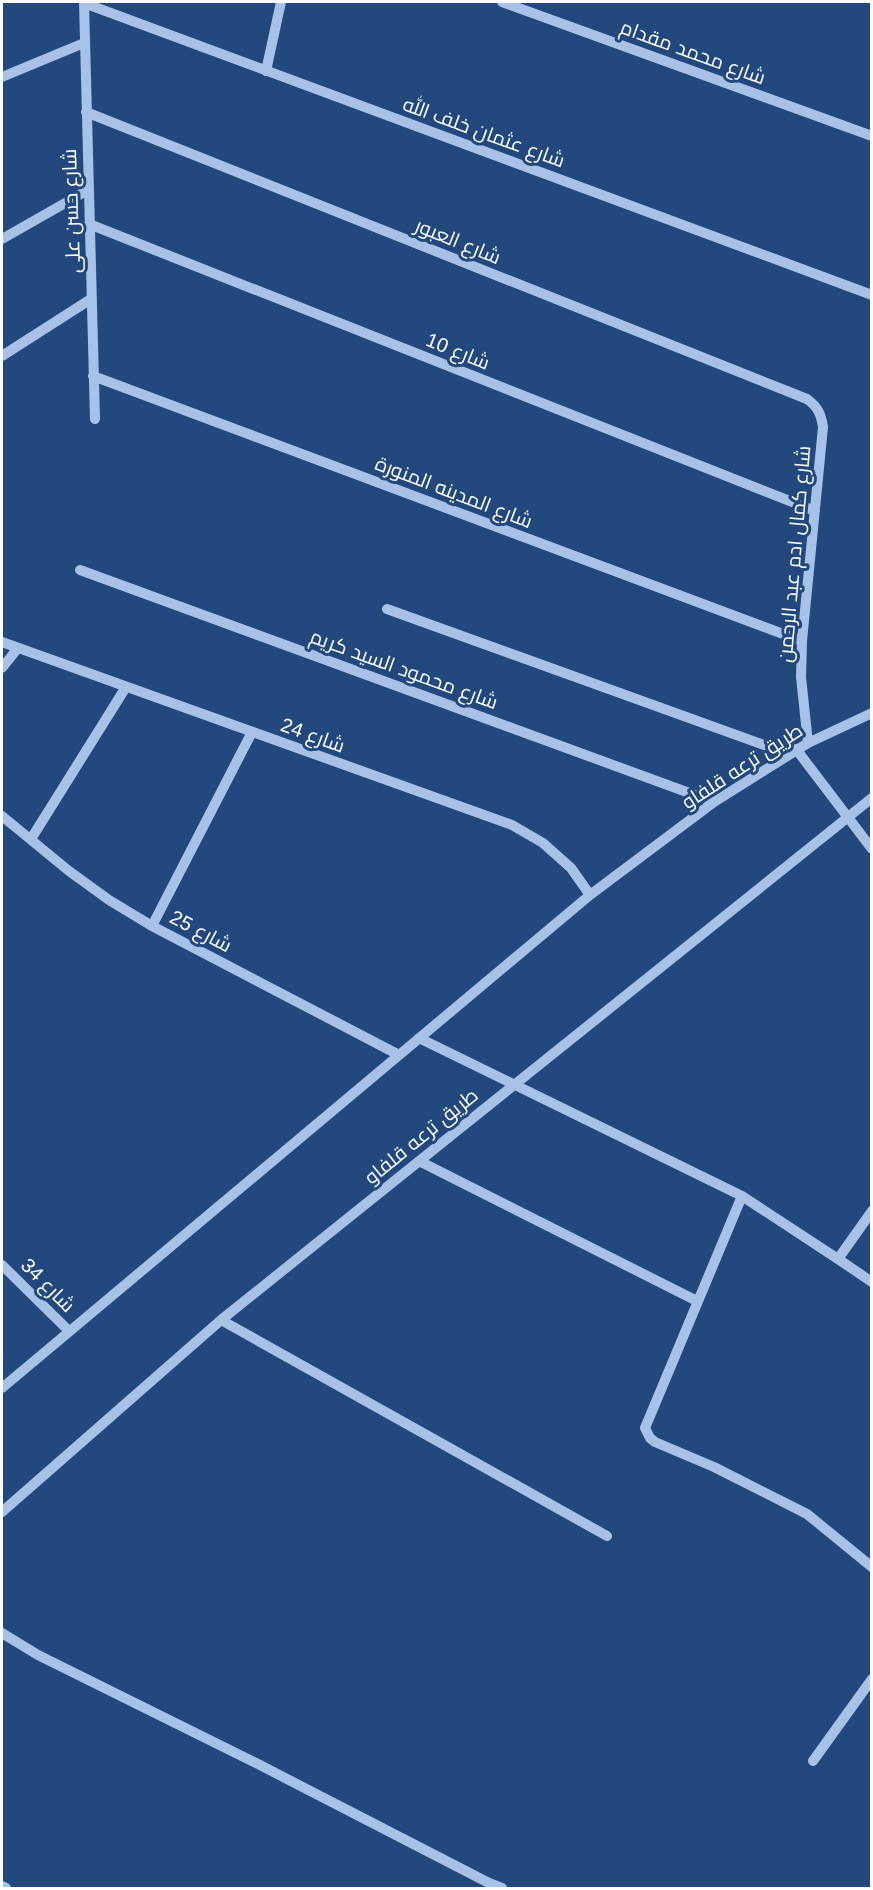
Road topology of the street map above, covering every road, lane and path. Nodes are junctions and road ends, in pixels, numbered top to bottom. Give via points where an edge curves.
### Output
1 (84, 2) edge
2 (281, 2) edge
3 (502, 2) edge
4 (84, 43) junction
5 (266, 70) junction
6 (2, 77) edge
7 (86, 112) junction
8 (872, 136) edge
9 (88, 190) junction
10 (89, 224) junction
11 (2, 239) edge
12 (872, 295) edge
13 (91, 298) junction
14 (2, 356) edge
15 (93, 376) junction
16 (816, 406) joint
17 (95, 419) dead end
18 (815, 511) junction
19 (80, 570) dead end
20 (387, 609) dead end
21 (802, 641) junction
22 (2, 642) edge
23 (18, 648) junction
24 (2, 668) edge
25 (126, 687) junction
26 (872, 712) edge
27 (252, 732) junction
28 (808, 743) junction
29 (793, 752) junction
30 (872, 798) edge
31 (714, 802) junction
32 (2, 816) edge
33 (847, 817) junction
34 (31, 839) junction
35 (872, 849) edge
36 (590, 896) junction
37 (152, 926) junction
38 (419, 1038) junction
39 (399, 1055) junction
40 (514, 1084) junction
41 (419, 1161) junction
42 (742, 1196) junction
43 (872, 1211) edge
44 (838, 1260) junction
45 (2, 1265) edge
46 (872, 1282) edge
47 (698, 1300) junction
48 (220, 1320) junction
49 (69, 1331) junction
50 (2, 1388) edge
51 (2, 1512) edge
52 (607, 1536) dead end
53 (872, 1567) edge
54 (2, 1633) edge
55 (872, 1678) edge
56 (813, 1761) dead end
57 (2, 1886) edge
58 (6, 1888) edge
59 (502, 1888) edge

1 - 4 street, شارع حسن على
1 - 5 street, شارع عثمان خلف الله
2 - 5 street
3 - 8 street, شارع محمد مقدام
4 - 6 street
4 - 7 street, شارع حسن على
5 - 12 street, شارع عثمان خلف الله
7 - 9 street, شارع حسن على
7 - 16 street, شارع العبور via 807,399
9 - 10 street, شارع حسن على
9 - 11 street
10 - 13 street, شارع حسن على
10 - 18 street, شارع 10
13 - 14 street
13 - 15 street, شارع حسن على
15 - 17 street, شارع حسن على
15 - 21 street, شارع المدينه المنورة
16 - 18 street, شارع كمال ادم عبد الرحمن via 823,427
18 - 21 street, شارع كمال ادم عبد الرحمن
19 - 31 street, شارع محمود السيد كريم
20 - 29 street
21 - 28 street, شارع كمال ادم عبد الرحمن via 801,677
22 - 23 street, شارع 24
23 - 24 street
23 - 25 street, شارع 24
25 - 27 street, شارع 24
25 - 34 street
26 - 28 street, طريق ترعه قلفاو
27 - 36 street, شارع 24 via 512,825 543,843 571,868
27 - 37 street
28 - 29 street, طريق ترعه قلفاو
29 - 31 street, طريق ترعه قلفاو
29 - 33 street
30 - 33 street, طريق ترعه قلفاو
31 - 36 street, طريق ترعه قلفاو
32 - 34 street, شارع 25
33 - 35 street
33 - 40 street, طريق ترعه قلفاو
34 - 37 street, شارع 25 via 69,872
36 - 38 street, طريق ترعه قلفاو
37 - 39 street, شارع 25
38 - 39 street, طريق ترعه قلفاو
38 - 40 street
39 - 49 street, طريق ترعه قلفاو
40 - 41 street, طريق ترعه قلفاو
40 - 42 street
41 - 47 street
41 - 48 street, طريق ترعه قلفاو
42 - 44 street
42 - 47 street
43 - 44 street
44 - 46 street
45 - 49 street, شارع 34
47 - 53 street via 645,1428 647,1434 655,1442 807,1514
48 - 51 street, طريق ترعه قلفاو
48 - 52 street
49 - 50 street, طريق ترعه قلفاو
54 - 59 street via 38,1655
55 - 56 street
57 - 58 street

